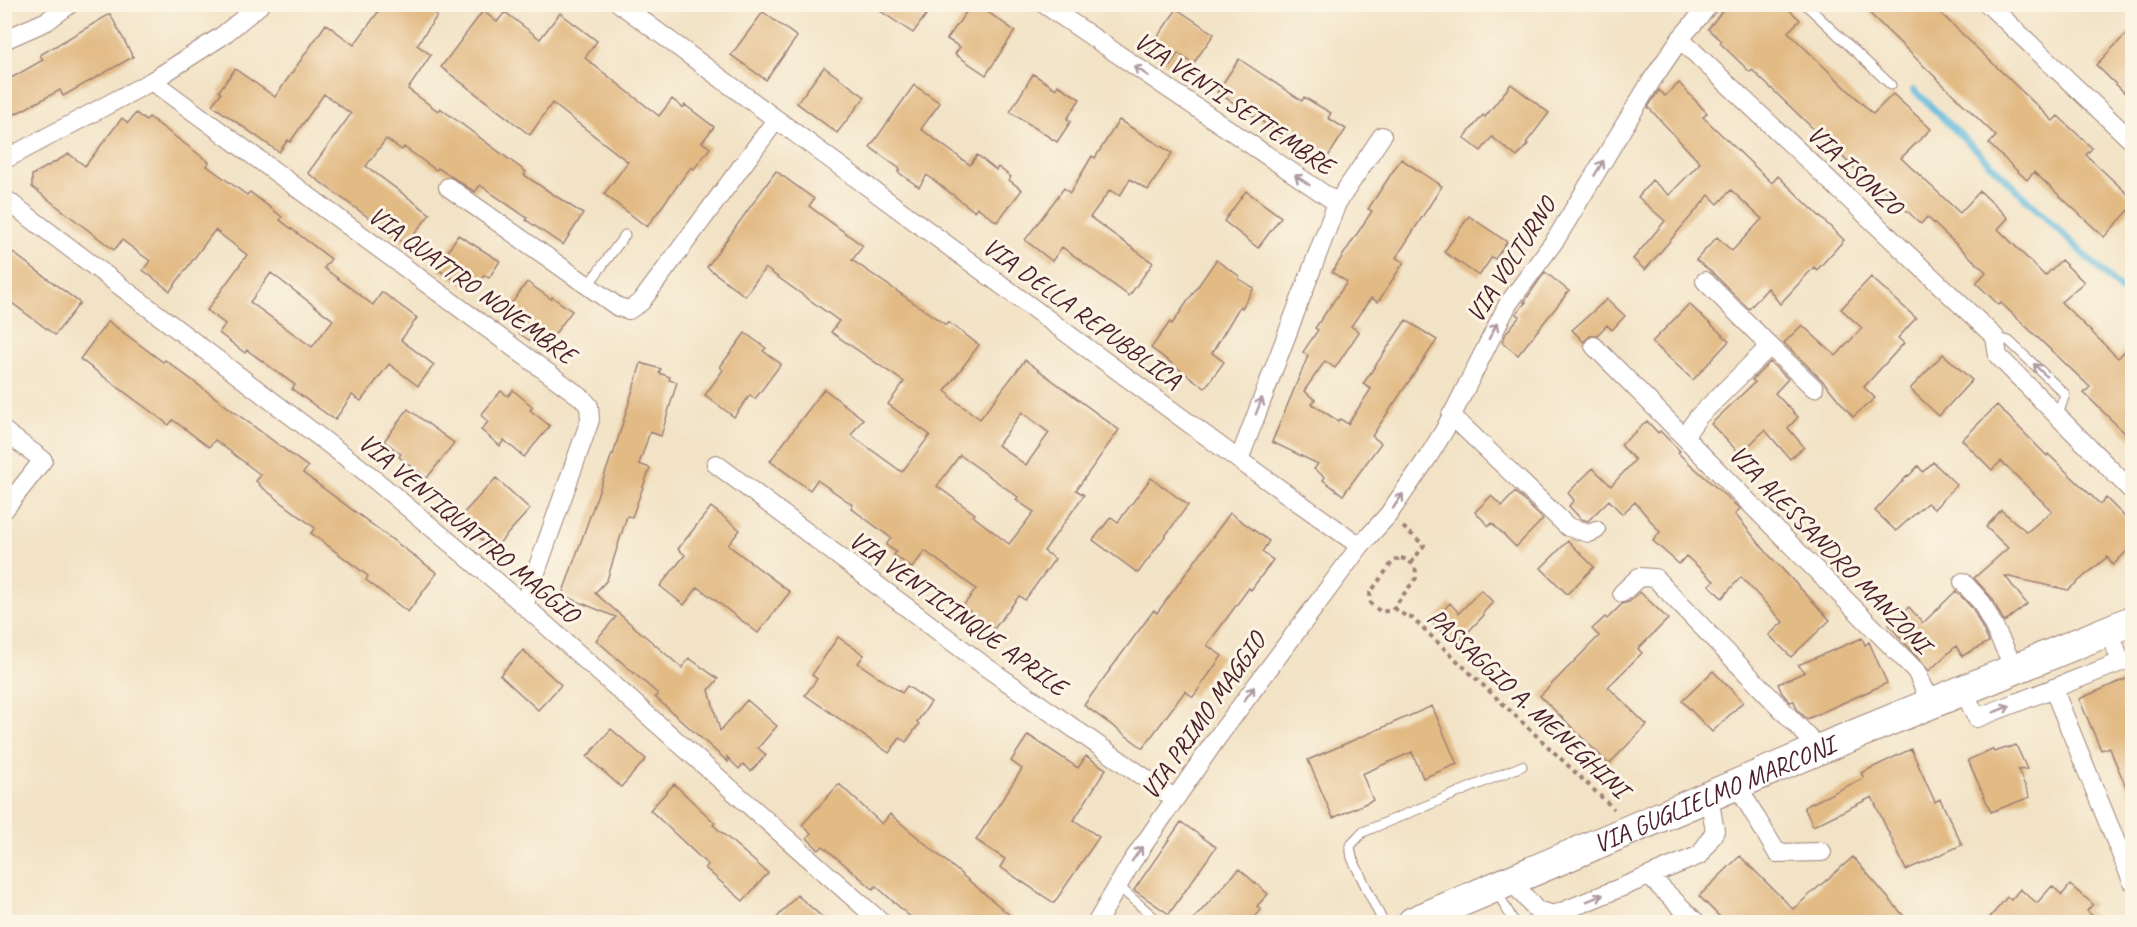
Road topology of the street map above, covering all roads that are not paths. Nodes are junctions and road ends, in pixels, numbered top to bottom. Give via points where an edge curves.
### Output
1 (70, 4) edge
2 (261, 4) edge
3 (620, 4) edge
4 (1044, 4) edge
5 (1710, 4) edge
6 (1804, 4) edge
7 (1988, 4) edge
8 (1680, 39) junction
9 (4, 40) edge
10 (152, 81) junction
11 (1891, 85) dead end
12 (776, 120) junction
13 (1382, 136) dead end
14 (2133, 141) edge
15 (4, 160) edge
16 (448, 187) dead end
17 (4, 198) edge
18 (1337, 204) junction
19 (625, 235) dead end
20 (1705, 281) dead end
21 (588, 285) junction
22 (1594, 346) dead end
23 (1770, 346) junction
24 (1814, 388) dead end
25 (1451, 415) junction
26 (4, 431) edge
27 (1684, 437) junction
28 (1239, 460) junction
29 (716, 464) dead end
30 (2133, 491) edge
31 (6, 506) edge
32 (1596, 530) dead end
33 (1360, 546) junction
34 (1963, 582) dead end
35 (1622, 593) dead end
36 (524, 606) junction
37 (2121, 625) edge
38 (2127, 659) edge
39 (2015, 669) junction
40 (2053, 688) junction
41 (1963, 690) junction
42 (1931, 703) junction
43 (1820, 749) junction
44 (1522, 766) dead end
45 (1737, 785) junction
46 (1709, 797) junction
47 (1175, 799) junction
48 (1822, 852) dead end
49 (1649, 876) junction
50 (2133, 881) edge
51 (1503, 884) junction
52 (1117, 885) junction
53 (881, 922) edge
54 (1097, 922) edge
55 (1159, 922) edge
56 (1383, 922) edge
57 (1413, 922) edge
58 (1514, 922) edge
59 (1696, 922) edge

1 - 9 street via 47,21
2 - 10 street via 222,36
3 - 12 street, VIA DELLA REPUBBLICA
18 -> 4 street, VIA VENTI SETTEMBRE
5 - 8 street, VIA VOLTURNO
6 - 11 lane
7 - 14 street
25 -> 8 street, VIA VOLTURNO via 1508,304 1556,239
8 - 30 street, VIA ISONZO via 1995,338 1998,356
10 - 15 street
10 - 36 street, VIA QUATTRO NOVEMBRE via 589,406 590,420
12 - 21 street via 641,302 629,310 618,307
12 - 28 street, VIA DELLA REPUBBLICA
13 - 18 street, VIA VENTI SETTEMBRE
16 - 21 street
17 - 36 street, VIA VENTIQUATTRO MAGGIO via 363,470
28 -> 18 street, VIA VENTI SETTEMBRE
19 - 21 lane
20 - 23 street
22 - 27 street, VIA ALESSANDRO MANZONI
23 - 24 street
23 - 27 street via 1698,417
25 - 32 street via 1568,527 1589,533
33 -> 25 street, VIA VOLTURNO via 1388,515
26 - 31 street via 43,460
27 - 42 street, VIA ALESSANDRO MANZONI via 1916,671
28 - 33 street, VIA DELLA REPUBBLICA
29 - 47 street, VIA VENTICINQUE APRILE via 986,667
47 -> 33 street, VIA PRIMO MAGGIO
34 - 39 street via 1982,603
35 - 43 street via 1639,577 1655,578
36 - 53 street, VIA VENTIQUATTRO MAGGIO
37 - 38 street
37 - 39 main road, VIA GUGLIELMO MARCONI
38 - 40 street
39 - 41 main road, VIA GUGLIELMO MARCONI
41 -> 40 street via 1977,718
40 - 50 street
41 - 42 main road, VIA GUGLIELMO MARCONI
42 - 43 main road, VIA GUGLIELMO MARCONI
43 - 45 main road, VIA GUGLIELMO MARCONI
44 - 56 lane via 1363,832 1354,840 1350,846 1352,858
45 - 46 main road, VIA GUGLIELMO MARCONI
45 - 48 street via 1777,853
46 - 49 street via 1715,831 1700,855
46 - 51 main road, VIA GUGLIELMO MARCONI
52 -> 47 street, VIA PRIMO MAGGIO
51 -> 49 street via 1536,910 1554,915
49 - 59 street
51 - 57 main road, VIA GUGLIELMO MARCONI
51 - 58 lane
52 - 54 street, VIA PRIMO MAGGIO
52 - 55 lane

